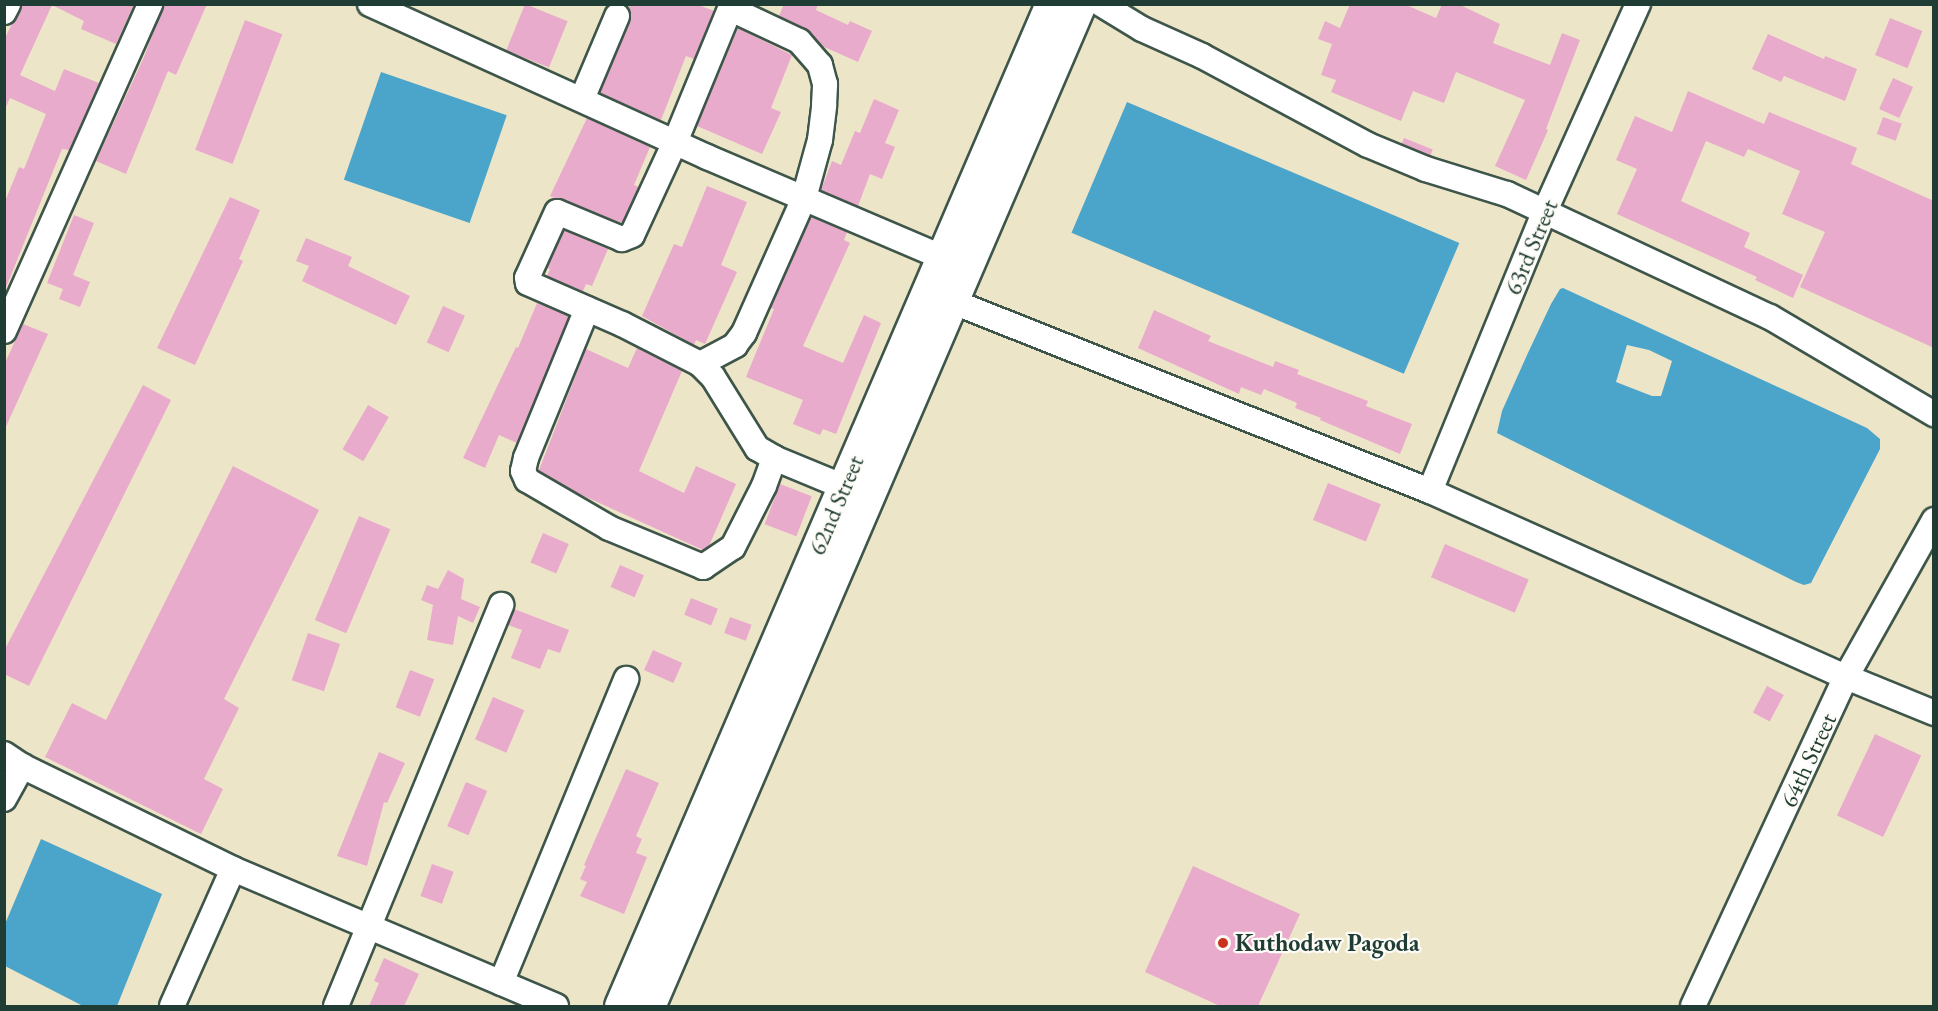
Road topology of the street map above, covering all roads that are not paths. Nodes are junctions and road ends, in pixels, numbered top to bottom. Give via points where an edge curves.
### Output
1 (8, 4) edge
2 (150, 4) edge
3 (370, 4) edge
4 (1052, 4) edge
5 (1079, 4) edge
6 (1101, 4) edge
7 (1638, 4) edge
8 (731, 7) edge
9 (4, 12) edge
10 (617, 16) dead end
11 (582, 99) junction
12 (675, 142) junction
13 (804, 198) junction
14 (1545, 211) junction
15 (955, 262) junction
16 (951, 301) junction
17 (587, 309) junction
18 (4, 331) edge
19 (700, 364) junction
20 (1934, 414) edge
21 (774, 458) junction
22 (855, 491) junction
23 (1430, 492) junction
24 (1934, 520) edge
25 (501, 605) dead end
26 (1845, 677) junction
27 (627, 679) dead end
28 (1934, 713) edge
29 (757, 728) junction
30 (13, 760) edge
31 (4, 799) edge
32 (233, 869) junction
33 (370, 927) junction
34 (501, 983) junction
35 (172, 1006) edge
36 (336, 1006) edge
37 (556, 1006) edge
38 (621, 1006) edge
39 (648, 1006) edge
40 (1693, 1006) edge

1 - 9 street
2 - 18 street
3 - 11 street
4 - 15 main road, 62nd Street
5 - 15 main road, 62nd Street
6 - 14 street via 1368,145
7 - 14 street, 63rd Street
8 - 12 street
8 - 13 street via 799,41 820,65 825,84 820,140
10 - 11 street
11 - 12 street
12 - 13 street
12 - 17 street via 637,228 627,239 556,213 528,283
13 - 15 street
13 - 19 street via 744,333 735,345
14 - 20 street via 1770,317
14 - 23 street, 63rd Street
15 - 16 main road, 62nd Street
15 - 22 main road, 62nd Street
16 - 22 main road, 62nd Street
16 - 23 street
17 - 19 street
17 - 21 street via 528,452 522,471 527,480 609,528 703,567 733,547
19 - 21 street via 713,377 748,437
21 - 22 street
22 - 29 main road, 62nd Street
23 - 26 street
24 - 26 street, 64th Street
25 - 33 street
26 - 28 street
26 - 40 street, 64th Street
27 - 34 street
29 - 38 main road, 62nd Street
29 - 39 main road, 62nd Street
30 - 31 street
30 - 32 street
32 - 33 street
32 - 35 street
33 - 34 street
33 - 36 street
34 - 37 street

